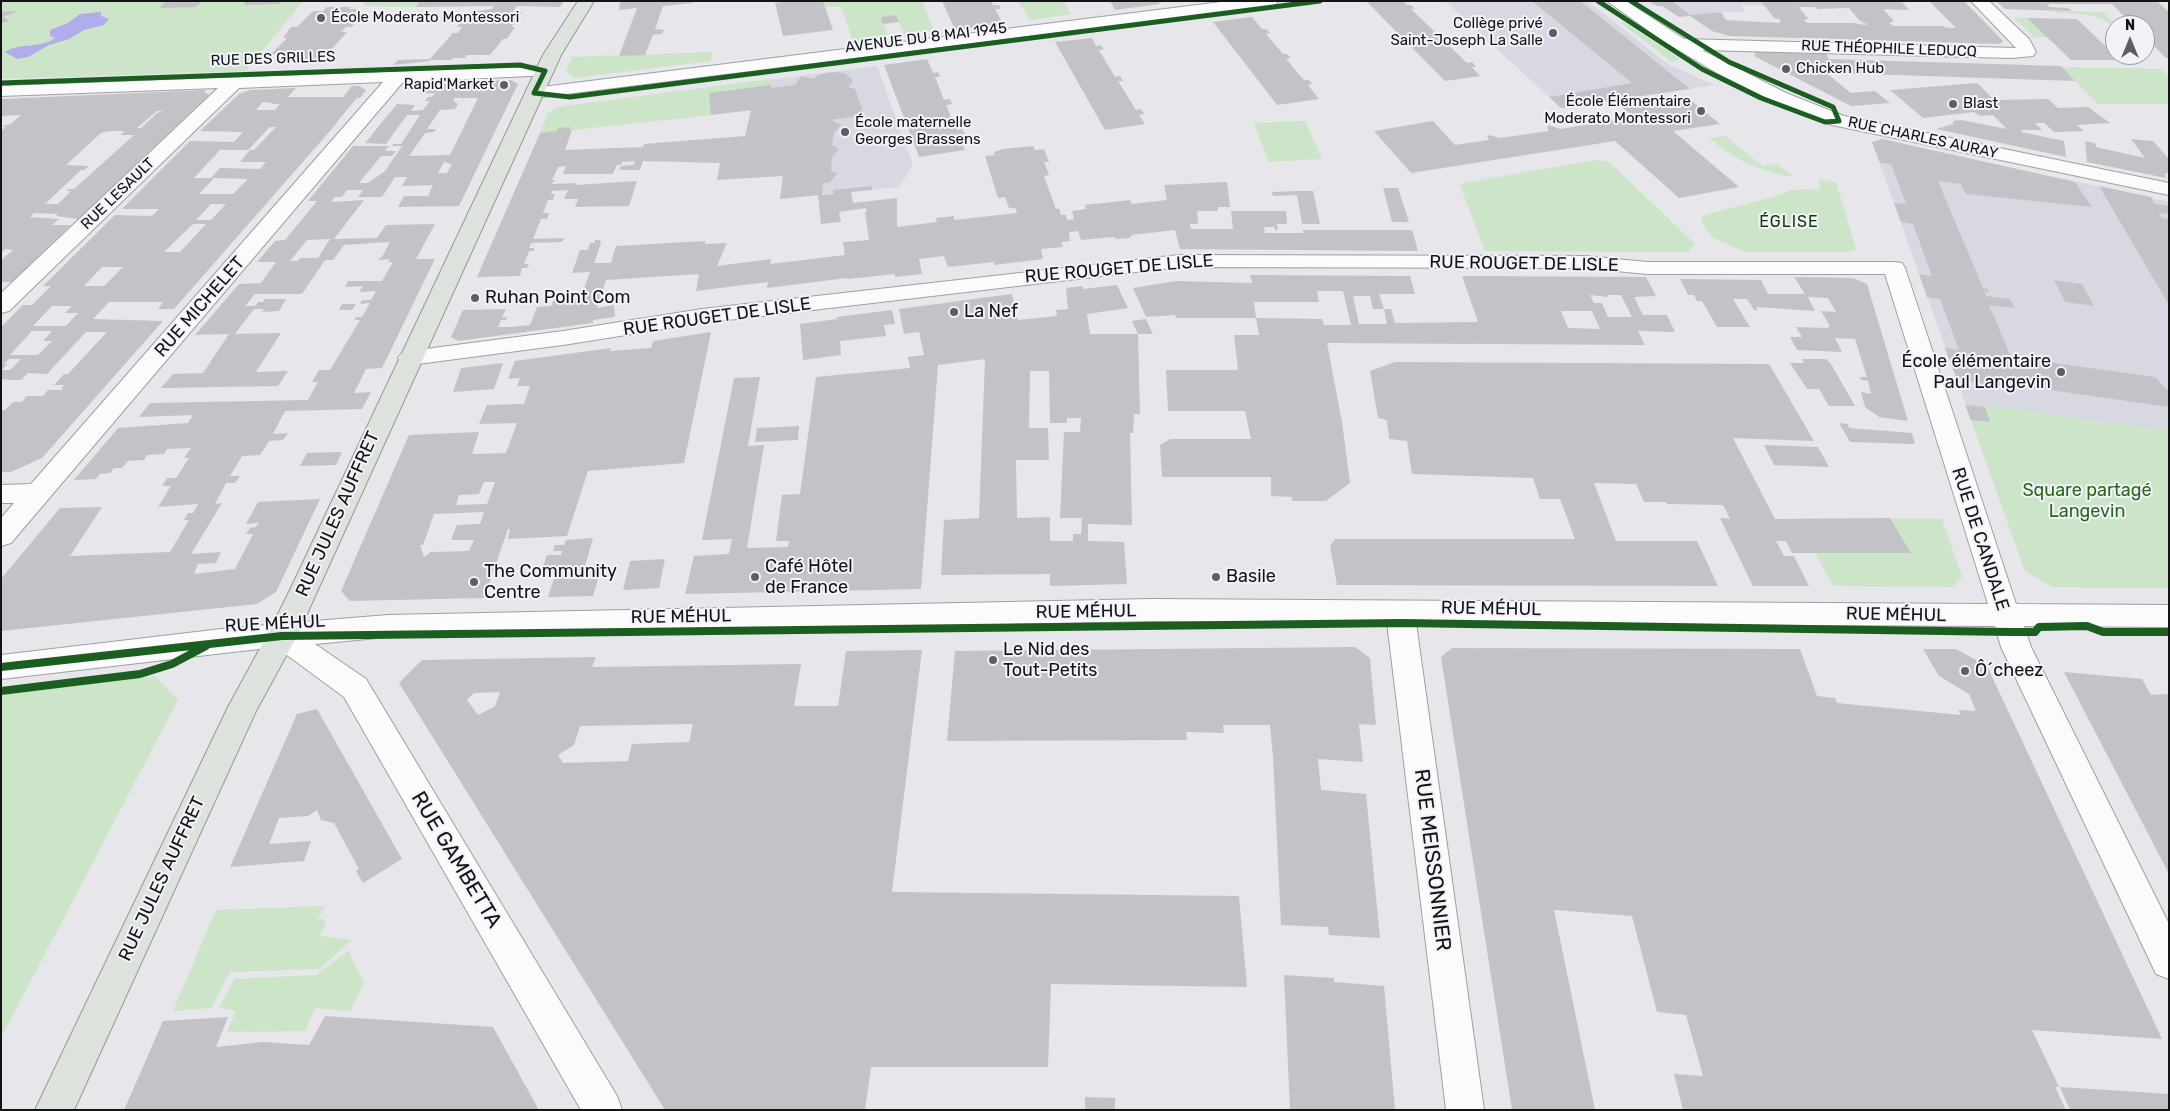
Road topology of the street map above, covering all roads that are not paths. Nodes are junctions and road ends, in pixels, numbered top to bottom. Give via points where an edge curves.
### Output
1 (586, 1) edge
2 (1270, 1) edge
3 (1615, 1) edge
4 (1979, 1) edge
5 (1680, 44) junction
6 (545, 71) junction
7 (397, 77) junction
8 (235, 82) junction
9 (1, 91) edge
10 (534, 93) junction
11 (2169, 189) edge
12 (1894, 268) joint
13 (1, 306) edge
14 (410, 358) junction
15 (36, 493) junction
16 (1, 494) edge
17 (1, 536) edge
18 (1400, 610) junction
19 (2005, 615) junction
20 (2169, 616) edge
21 (282, 636) junction
22 (1, 667) edge
23 (2169, 962) edge
24 (54, 1110) edge
25 (603, 1110) edge
26 (1465, 1110) edge

1 - 6 main road, RUE JULES AUFFRET
2 - 10 street, AVENUE DU 8 MAI 1945
3 - 5 street, RUE CHARLES AURAY
4 - 5 street, RUE THÉOPHILE LEDUCQ via 2022,43 2027,52
5 - 11 street, RUE CHARLES AURAY via 1715,66 1839,121
6 - 7 street, RUE DES GRILLES
6 - 10 main road, RUE JULES AUFFRET
7 - 8 street, RUE DES GRILLES
7 - 15 street, RUE MICHELET
8 - 9 street, RUE DES GRILLES
8 - 13 street, RUE LESAULT
10 - 14 main road, RUE JULES AUFFRET
12 - 14 street, RUE ROUGET DE LISLE via 1647,268 1586,262 1179,261 712,315
12 - 19 street, RUE DE CANDALE
14 - 21 main road, RUE JULES AUFFRET
15 - 16 street
15 - 17 street, RUE MICHELET
18 - 19 street, RUE MÉHUL
18 - 21 street, RUE MÉHUL via 1151,610 398,625
18 - 26 street, RUE MEISSONNIER
19 - 20 street, RUE MÉHUL
19 - 23 street, RUE DE CANDALE via 2020,656
21 - 22 street, RUE MÉHUL
21 - 24 main road, RUE JULES AUFFRET via 243,708
21 - 25 street, RUE GAMBETTA via 355,688

